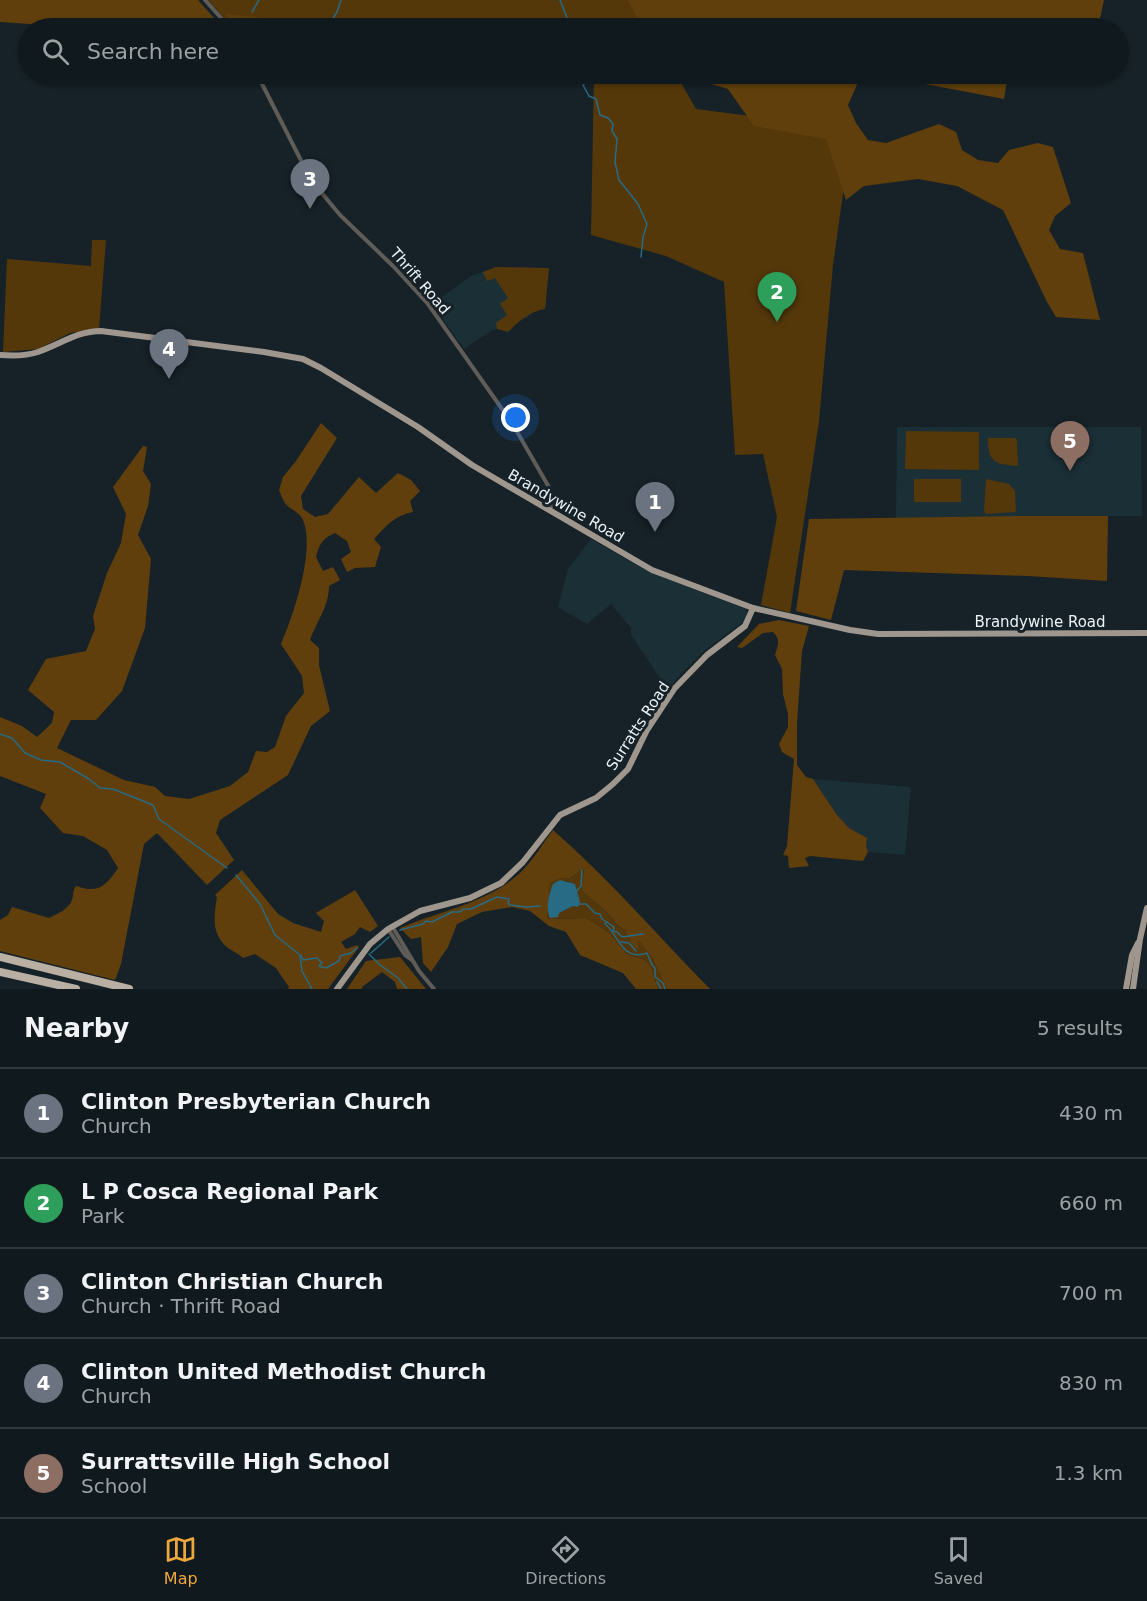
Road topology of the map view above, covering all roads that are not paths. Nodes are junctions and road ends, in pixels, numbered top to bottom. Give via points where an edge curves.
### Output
1 (205, 0) edge
2 (221, 18) edge
3 (262, 84) edge
4 (0, 355) edge
5 (551, 511) junction
6 (753, 608) junction
7 (1147, 633) edge
8 (1147, 908) edge
9 (390, 927) junction
10 (1140, 939) junction
11 (0, 957) edge
12 (0, 972) edge
13 (76, 989) edge
14 (129, 989) edge
15 (337, 989) edge
16 (434, 989) edge
17 (1126, 989) edge
18 (1133, 989) edge

1 - 2 street
3 - 5 street, Thrift Road via 316,187 428,304 503,410 550,489
4 - 5 main road, Brandywine Road via 30,354 78,334 101,331 303,359
5 - 6 main road, Brandywine Road via 652,570
6 - 7 main road, Brandywine Road via 877,634
6 - 9 main road, Surratts Road via 745,626 707,655 674,688 622,776 596,798 560,815 508,877 484,892 420,911
8 - 10 main road
9 - 15 main road, Surratts Road via 370,944
9 - 16 street via 405,955
10 - 17 main road via 1132,955
10 - 18 main road
11 - 14 highway
12 - 13 highway

